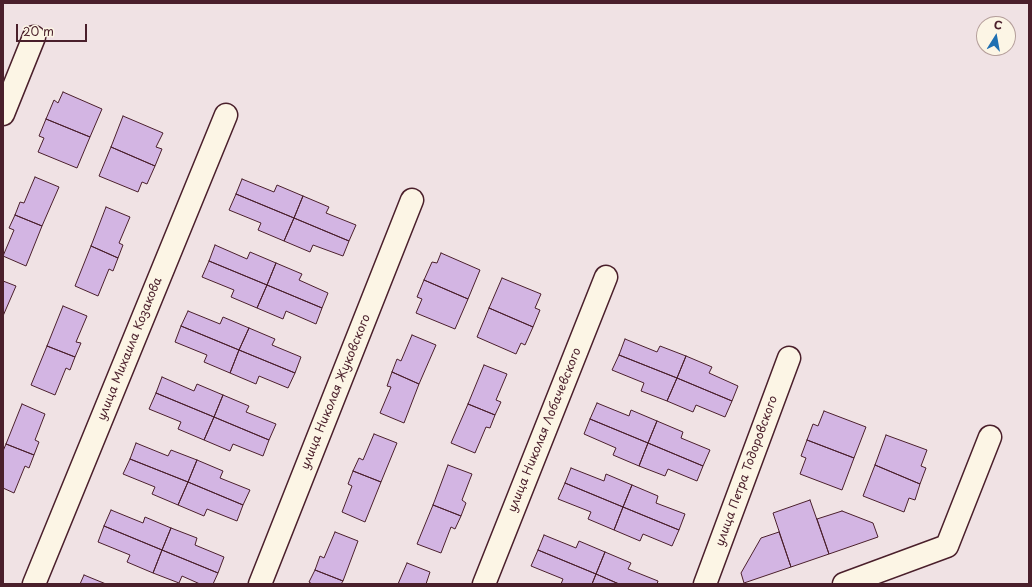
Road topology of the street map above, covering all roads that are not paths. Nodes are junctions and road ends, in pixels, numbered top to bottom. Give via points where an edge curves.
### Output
1 (34, 37) dead end
2 (3, 114) edge
3 (226, 115) dead end
4 (412, 200) dead end
5 (606, 277) dead end
6 (789, 358) dead end
7 (990, 437) dead end
8 (34, 584) edge
9 (260, 584) edge
10 (484, 584) edge
11 (705, 584) edge
12 (844, 584) edge

1 - 2 street
3 - 8 street, улица Михаила Козакова
4 - 9 street, улица Николая Жуковского
5 - 10 street, улица Николая Лобачевского
6 - 11 street, улица Петра Тодоровского
7 - 12 street via 947,546

